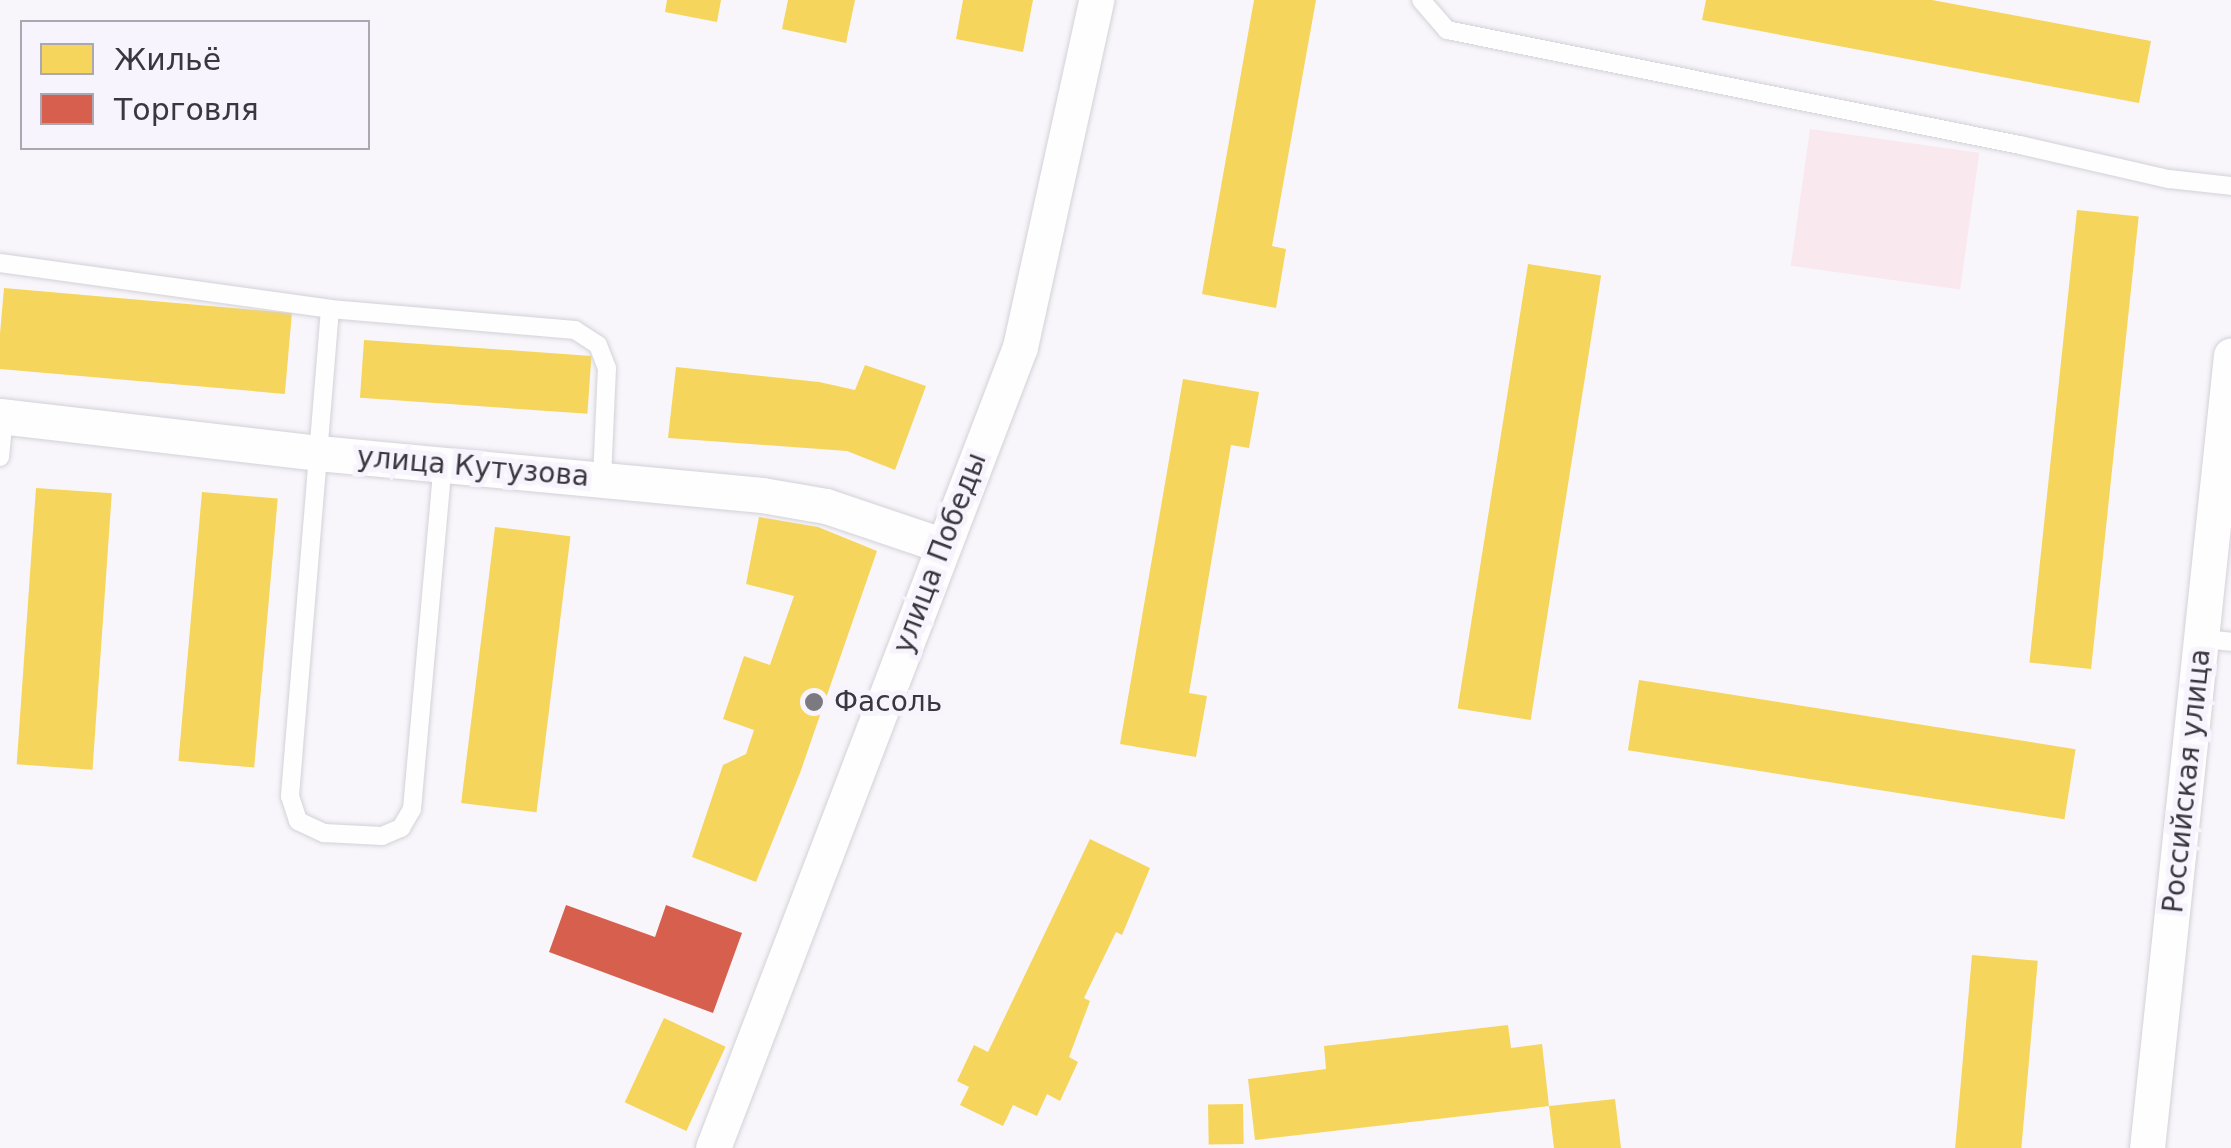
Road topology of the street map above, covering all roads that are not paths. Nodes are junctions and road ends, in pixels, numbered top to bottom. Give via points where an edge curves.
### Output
1 (1096, 0) edge
2 (1422, 0) edge
3 (2231, 186) edge
4 (0, 263) edge
5 (330, 309) junction
6 (2231, 355) edge
7 (2, 416) edge
8 (318, 452) junction
9 (0, 457) edge
10 (443, 464) junction
11 (602, 478) junction
12 (940, 545) junction
13 (2217, 640) edge
14 (713, 1148) edge
15 (2147, 1148) edge

1 - 12 street, улица Победы via 1020,346
2 - 3 lane via 1447,30 2169,179
4 - 5 lane
5 - 8 lane
5 - 11 lane via 576,330 598,345 607,368
6 - 13 street, Российская улица
7 - 8 street, улица Кутузова
7 - 9 lane
8 - 10 street, улица Кутузова
8 - 10 lane via 290,796 298,822 324,833 382,836 402,828 412,810
10 - 11 street, улица Кутузова
11 - 12 street, улица Кутузова via 826,506
12 - 14 street, улица Победы
13 - 15 street, Российская улица

